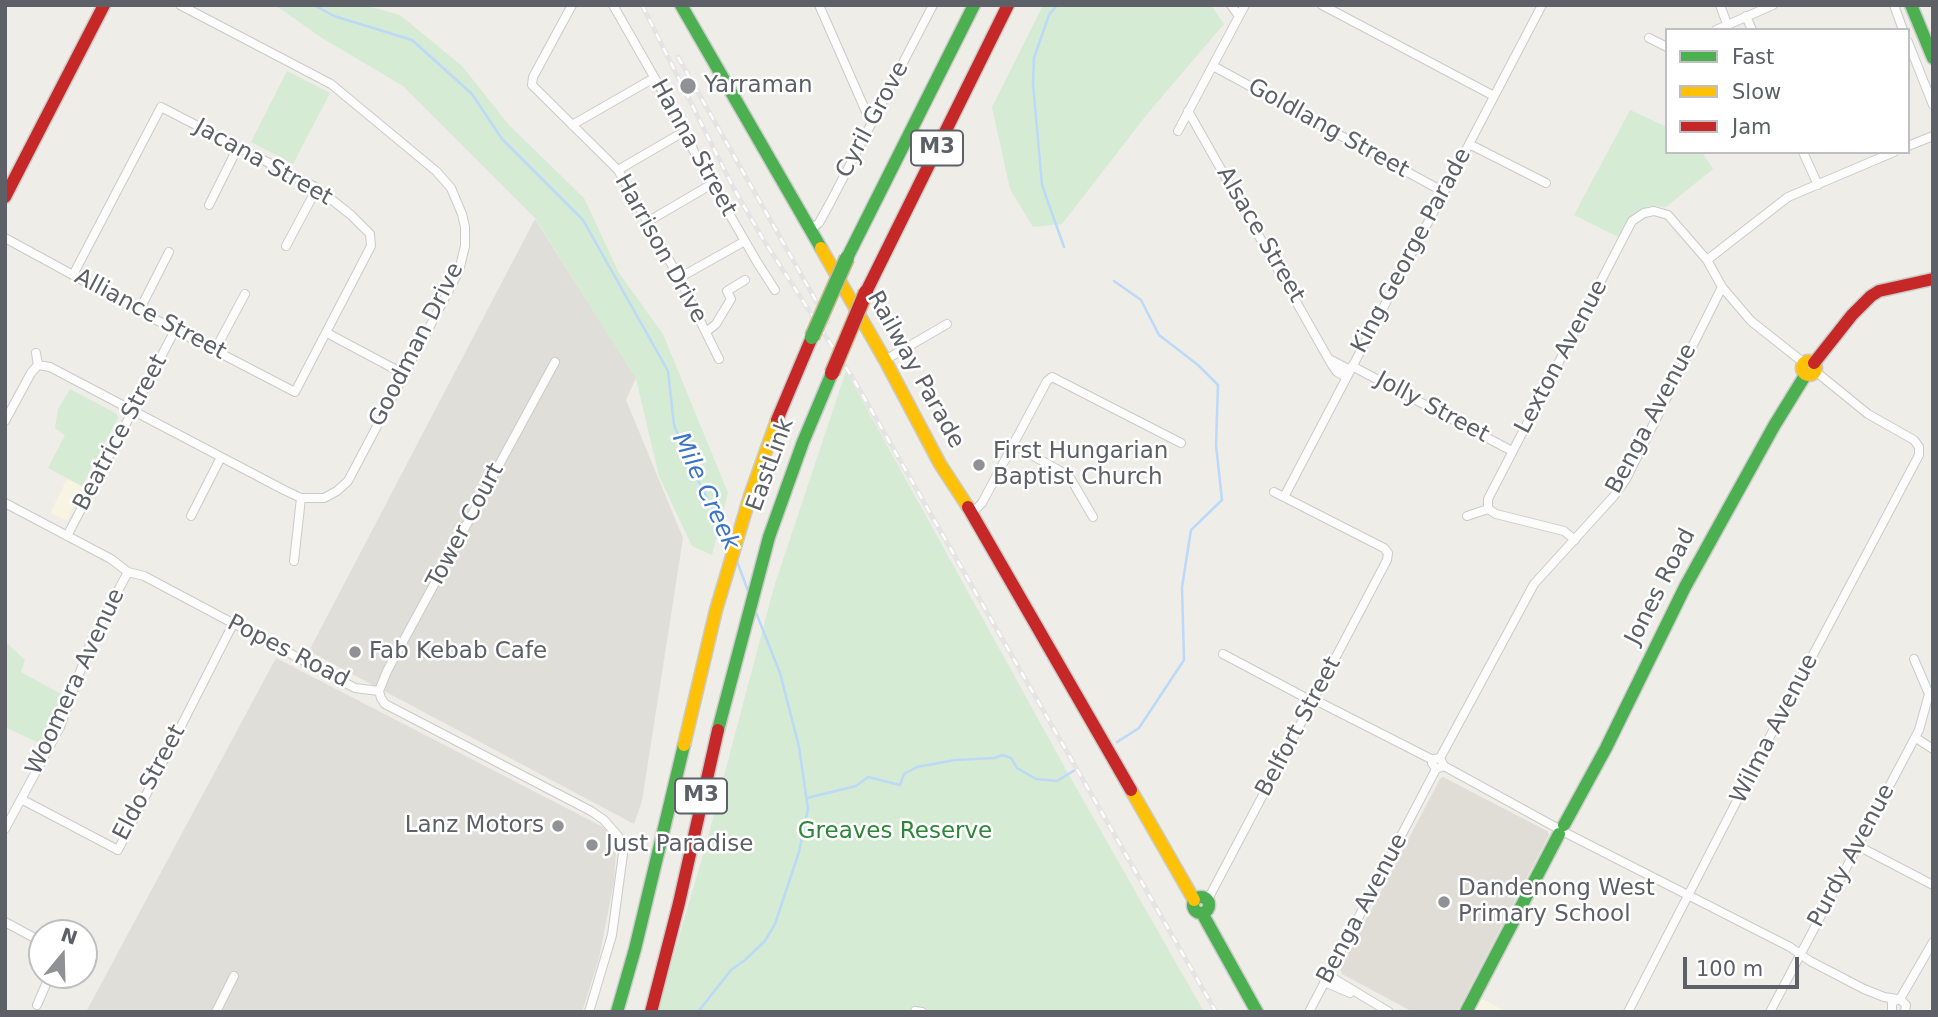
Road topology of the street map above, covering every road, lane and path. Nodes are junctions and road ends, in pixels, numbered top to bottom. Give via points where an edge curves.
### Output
1 (104, 5) edge
2 (180, 5) edge
3 (572, 5) edge
4 (613, 5) edge
5 (681, 5) edge
6 (819, 5) edge
7 (933, 5) edge
8 (974, 5) edge
9 (1009, 5) edge
10 (1231, 5) edge
11 (1245, 5) edge
12 (1322, 5) edge
13 (1542, 5) edge
14 (1720, 5) edge
15 (1773, 5) edge
16 (1894, 5) edge
17 (1911, 5) edge
18 (1240, 16) junction
19 (1746, 16) junction
20 (1727, 24) junction
21 (1720, 28) edge
22 (1751, 28) edge
23 (1902, 28) edge
24 (1649, 38) dead end
25 (1665, 46) edge
26 (1910, 48) edge
27 (1933, 58) edge
28 (1213, 66) junction
29 (654, 78) junction
30 (1494, 96) junction
31 (1933, 105) edge
32 (1188, 111) junction
33 (871, 123) junction
34 (572, 125) junction
35 (685, 131) junction
36 (1178, 131) dead end
37 (1933, 136) edge
38 (1469, 144) junction
39 (1910, 145) edge
40 (238, 147) junction
41 (1804, 154) edge
42 (1889, 154) edge
43 (618, 170) junction
44 (1546, 183) dead end
45 (712, 184) junction
46 (1818, 185) junction
47 (317, 188) junction
48 (1444, 192) junction
49 (5, 197) edge
50 (209, 205) dead end
51 (648, 222) junction
52 (809, 231) junction
53 (5, 238) edge
54 (745, 241) junction
55 (285, 246) dead end
56 (169, 252) dead end
57 (1707, 260) junction
58 (73, 275) junction
59 (679, 278) junction
60 (1933, 279) edge
61 (745, 280) dead end
62 (1722, 287) junction
63 (775, 290) dead end
64 (245, 294) dead end
65 (139, 311) junction
66 (947, 324) dead end
67 (175, 330) junction
68 (706, 332) junction
69 (327, 333) junction
70 (215, 350) junction
71 (36, 353) dead end
72 (719, 359) dead end
73 (885, 360) junction
74 (555, 362) dead end
75 (38, 365) junction
76 (1810, 368) junction
77 (1349, 371) junction
78 (404, 374) junction
79 (295, 392) joint
80 (133, 411) junction
81 (5, 421) edge
82 (1181, 443) dead end
83 (1014, 445) junction
84 (1512, 451) junction
85 (220, 458) junction
86 (1274, 492) dead end
87 (1284, 497) junction
88 (301, 498) junction
89 (5, 503) edge
90 (1488, 509) junction
91 (972, 513) junction
92 (191, 516) dead end
93 (1467, 516) dead end
94 (1093, 517) dead end
95 (68, 536) junction
96 (1575, 540) junction
97 (294, 561) dead end
98 (128, 572) junction
99 (233, 624) junction
100 (1223, 654) dead end
101 (1913, 659) dead end
102 (379, 691) junction
103 (1312, 700) junction
104 (1916, 738) junction
105 (1933, 749) edge
106 (1438, 763) junction
107 (21, 799) junction
108 (5, 829) edge
109 (1562, 830) junction
110 (1858, 846) junction
111 (1933, 885) edge
112 (1690, 895) junction
113 (1201, 905) junction
114 (5, 922) edge
115 (28, 934) edge
116 (1933, 942) edge
117 (1800, 954) junction
118 (234, 976) dead end
119 (1326, 979) junction
120 (46, 989) edge
121 (1864, 989) junction
122 (1902, 1003) edge
123 (37, 1005) dead end
124 (1891, 1011) edge
125 (216, 1012) edge
126 (589, 1012) edge
127 (617, 1012) edge
128 (651, 1012) edge
129 (1257, 1012) edge
130 (1309, 1012) edge
131 (1389, 1012) edge
132 (1466, 1012) edge
133 (1628, 1012) edge
134 (1770, 1012) edge
135 (1913, 1012) edge

1 - 49 main road
2 - 78 street, Goodman Drive via 331,84 451,188 465,227 463,258
3 - 34 street, Harrison Drive via 532,85
4 - 29 street, Hanna Street
5 - 52 main road, Railway Parade
6 - 33 street
7 - 33 street, Cyril Grove
8 - 127 main road, EastLink / M3, bridge via 847,258 751,493 716,610
9 - 128 main road, EastLink / M3, bridge via 866,292 769,537 707,771
10 - 18 street
11 - 18 street
12 - 30 street
13 - 30 street, King George Parade
14 - 20 street
15 - 19 street
16 - 23 street
17 - 27 main road
18 - 28 street
19 - 20 street
19 - 22 street
20 - 21 street
24 - 25 street
26 - 31 street
28 - 32 street
28 - 48 street, Goldlang Street
29 - 34 street
29 - 35 street, Hanna Street
30 - 38 street, King George Parade
32 - 36 street
32 - 77 street, Alsace Street via 1331,359
33 - 52 street, Cyril Grove via 822,218
34 - 43 street, Harrison Drive
35 - 43 street
35 - 45 street, Hanna Street
37 - 39 street
38 - 44 street
38 - 48 street, King George Parade
40 - 47 street, Jacana Street
40 - 50 street
40 - 58 street, Jacana Street via 161,107
41 - 46 street
42 - 46 street
43 - 51 street, Harrison Drive
45 - 51 street
45 - 54 street, Hanna Street
46 - 57 street via 1788,197
47 - 55 street
47 - 69 street, Jacana Street via 370,234 371,246
48 - 77 street, King George Parade
51 - 59 street, Harrison Drive
52 - 73 main road, Railway Parade
53 - 58 street, Alliance Street
54 - 59 street
54 - 63 street, Hanna Street
56 - 65 street
57 - 62 street
57 - 84 street, Lexton Avenue via 1668,215 1654,211 1632,220
58 - 65 street, Alliance Street
59 - 68 street, Harrison Drive
60 - 76 main road, Jones Road via 1871,296
61 - 68 street via 727,291 732,299
62 - 76 street via 1751,321
62 - 96 street, Benga Avenue via 1626,478
64 - 70 street
65 - 67 street, Alliance Street
66 - 73 street
67 - 70 street, Alliance Street
67 - 80 street, Beatrice Street
68 - 72 street, Harrison Drive
69 - 78 street
69 - 79 street, Jacana Street
70 - 79 street, Alliance Street
71 - 75 street
73 - 91 main road, Railway Parade via 940,464
74 - 102 street, Tower Court
75 - 80 street
75 - 81 street
76 - 109 main road, Jones Road via 1685,587
76 - 112 street, Wilma Avenue via 1868,414 1914,440 1919,456
77 - 84 street, Jolly Street
77 - 87 street, King George Parade
78 - 88 street, Goodman Drive via 348,481 324,498
80 - 85 street
80 - 95 street, Beatrice Street
82 - 83 street via 1052,377
83 - 91 street
83 - 94 street via 1069,476
84 - 90 street, Lexton Avenue via 1488,499
85 - 88 street
85 - 92 street
86 - 87 street
87 - 103 street, Belfort Street via 1388,553
88 - 97 street
89 - 95 street, Popes Road
90 - 93 street
90 - 96 street via 1564,531
91 - 113 main road, Railway Parade
95 - 98 street, Popes Road
96 - 106 street, Benga Avenue via 1534,584
98 - 99 street, Popes Road via 144,576
98 - 107 street, Woomera Avenue via 92,639 60,727
99 - 102 street, Popes Road via 355,688
99 - 107 street, Eldo Street via 118,849
100 - 103 street
101 - 104 street, Purdy Avenue via 1929,694
102 - 126 street, Popes Road via 385,704 591,811 618,836 623,854 612,935
103 - 106 street
103 - 113 street, Belfort Street
104 - 105 street
104 - 110 street, Purdy Avenue
106 - 109 street
106 - 119 street, Benga Avenue
107 - 108 street, Woomera Avenue
109 - 112 street
109 - 132 main road, Jones Road
110 - 111 street
110 - 117 street, Purdy Avenue
112 - 117 street
112 - 133 street, Wilma Avenue
113 - 129 main road, Railway Parade
114 - 115 street
116 - 122 street
117 - 121 street
117 - 134 street, Purdy Avenue
118 - 125 street
119 - 130 street, Benga Avenue
119 - 131 street
120 - 123 street
121 - 122 street
121 - 124 street
122 - 124 street via 1892,1002
122 - 135 street

